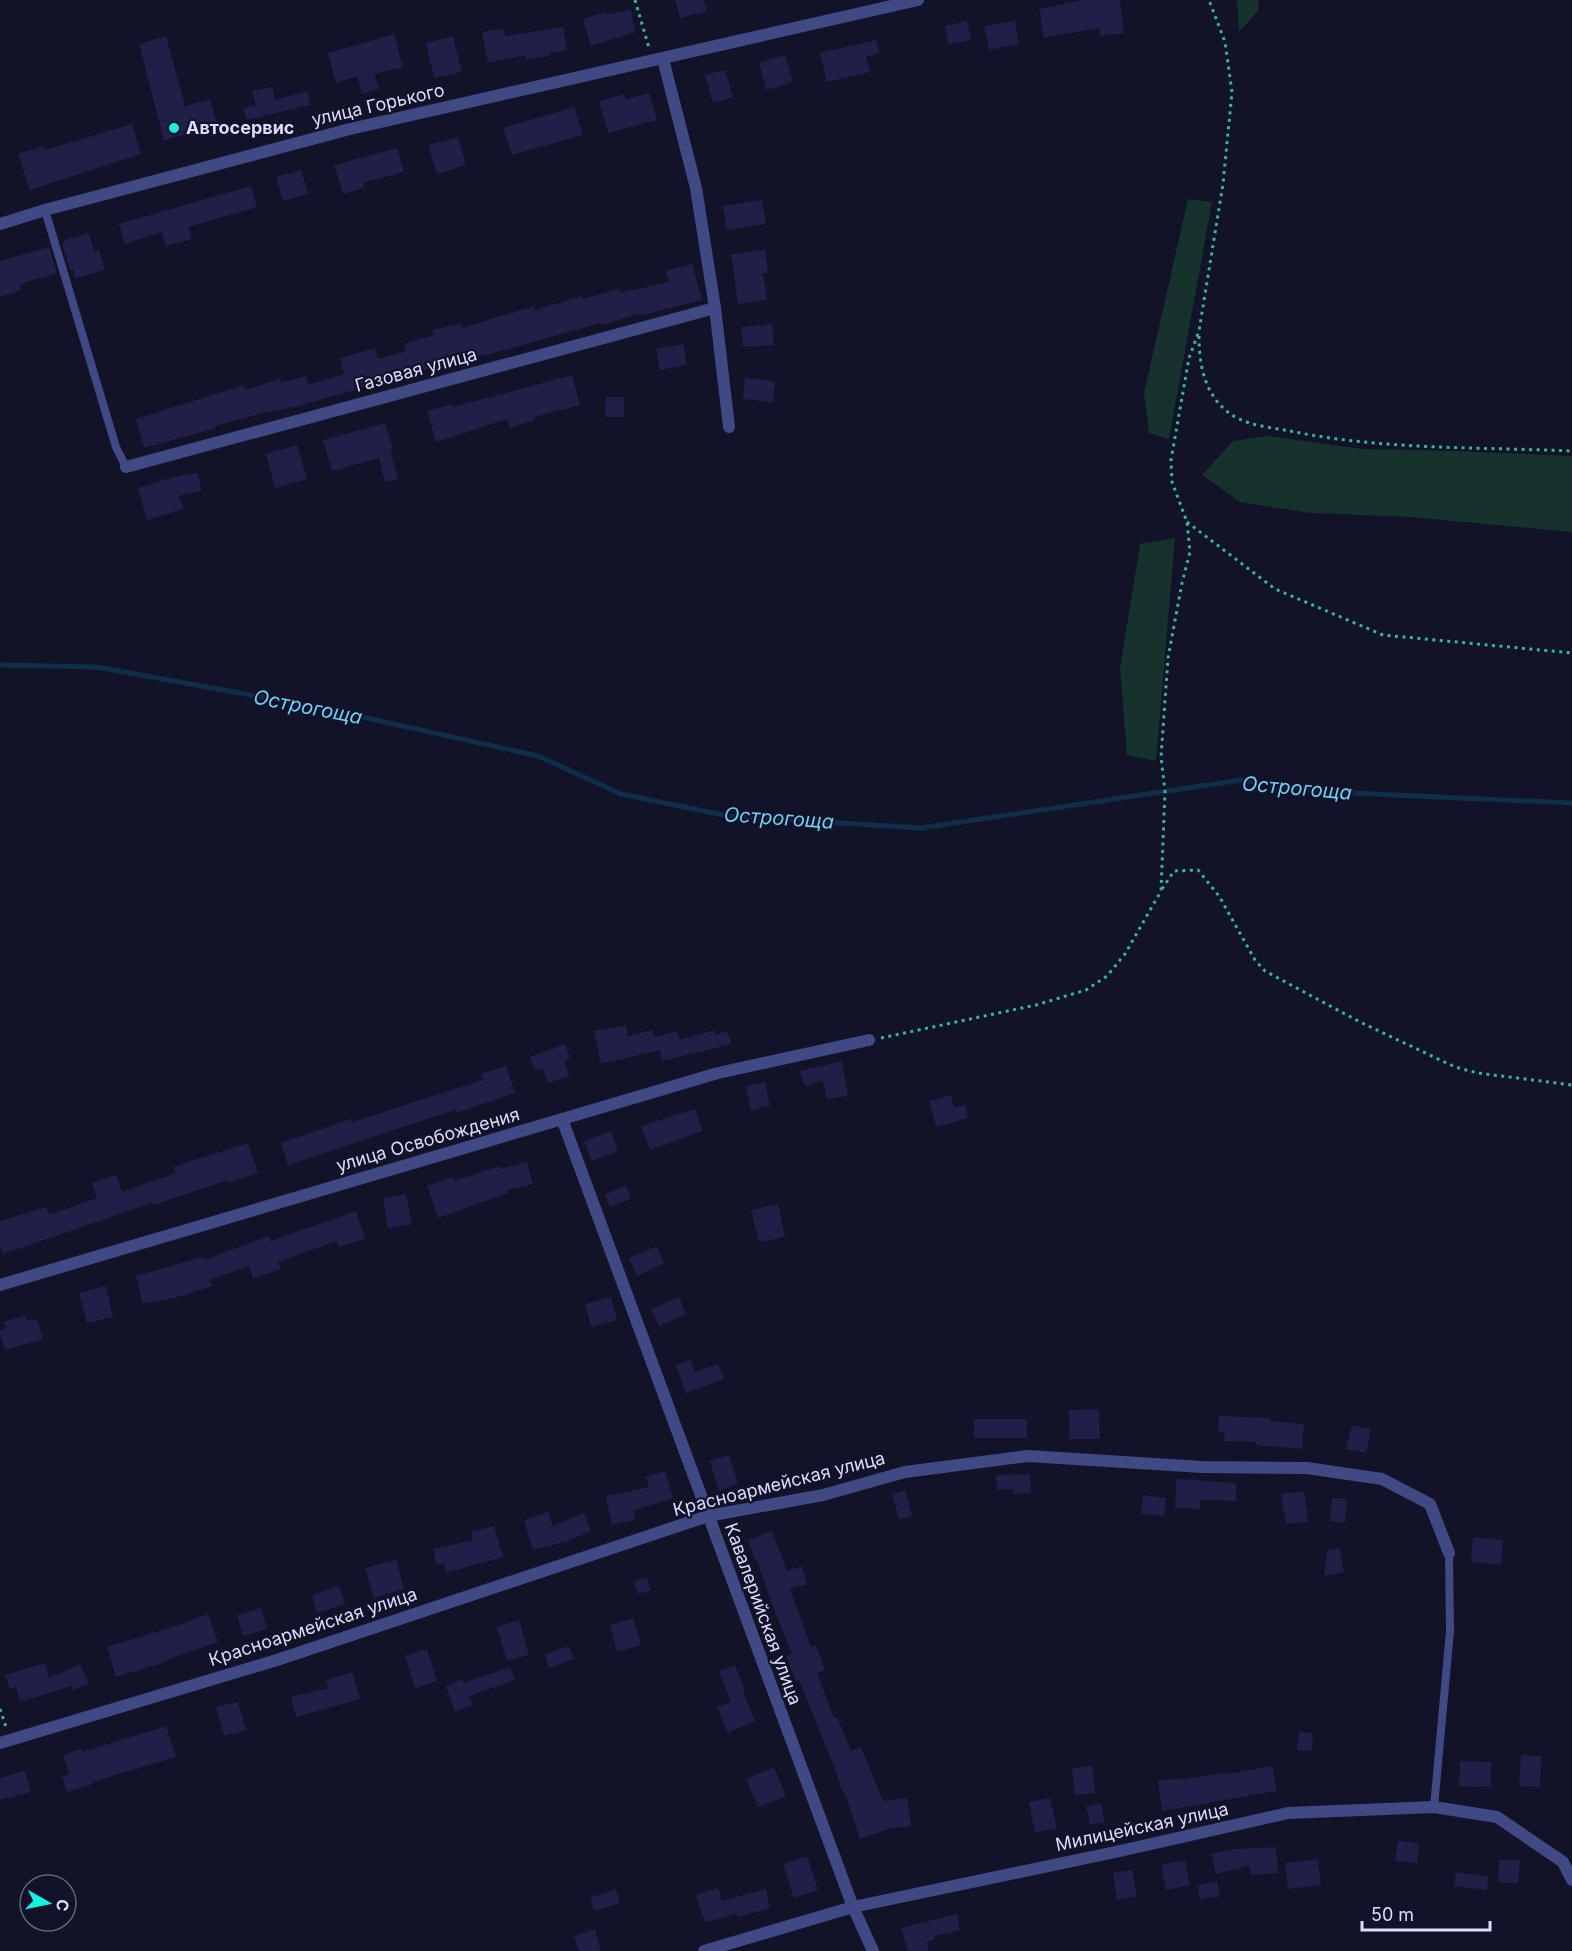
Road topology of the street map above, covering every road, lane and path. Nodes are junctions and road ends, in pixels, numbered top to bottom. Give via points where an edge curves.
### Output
1 (635, 0) edge
2 (918, 0) edge
3 (1209, 0) edge
4 (658, 60) junction
5 (45, 210) junction
6 (0, 224) edge
7 (715, 308) junction
8 (1199, 331) junction
9 (729, 427) dead end
10 (1572, 451) edge
11 (126, 467) joint
12 (1187, 522) junction
13 (1572, 653) edge
14 (1161, 891) junction
15 (869, 1040) joint
16 (1572, 1086) edge
17 (562, 1119) junction
18 (0, 1285) edge
19 (708, 1516) junction
20 (1449, 1553) joint
21 (0, 1709) edge
22 (5, 1741) edge
23 (1434, 1807) junction
24 (1572, 1880) edge
25 (853, 1907) junction
26 (704, 1951) edge
27 (873, 1951) edge

1 - 4 path
2 - 4 street, улица Горького
3 - 8 path via 1225,42 1232,93 1223,184
4 - 5 street, улица Горького via 350,129
4 - 7 street via 696,188
5 - 6 street, улица Горького
5 - 11 lane via 116,447
7 - 9 street
7 - 11 street, Газовая улица
8 - 10 path via 1199,358 1205,384 1237,418 1318,437
8 - 12 path via 1189,358 1171,460 1172,482
12 - 13 path via 1275,589 1383,634
12 - 14 path via 1190,552 1168,658 1161,757 1165,791
14 - 15 path via 1125,954 1107,976 1086,990 1036,1005
14 - 16 path via 1174,871 1198,870 1219,896 1265,971 1455,1067
15 - 17 street, улица Освобождения via 718,1073
17 - 18 street, улица Освобождения
17 - 19 street, Кавалерийская улица
19 - 20 street, Красноармейская улица via 823,1496 905,1472 1028,1456 1202,1467 1307,1468 1382,1479 1430,1504
19 - 22 street, Красноармейская улица via 277,1660
19 - 25 street, Кавалерийская улица
20 - 23 lane via 1450,1631
21 - 22 path
23 - 24 street, Милицейская улица via 1497,1817 1563,1862
23 - 25 street, Милицейская улица via 1288,1813
25 - 26 street, Милицейская улица
25 - 27 street, Кавалерийская улица

